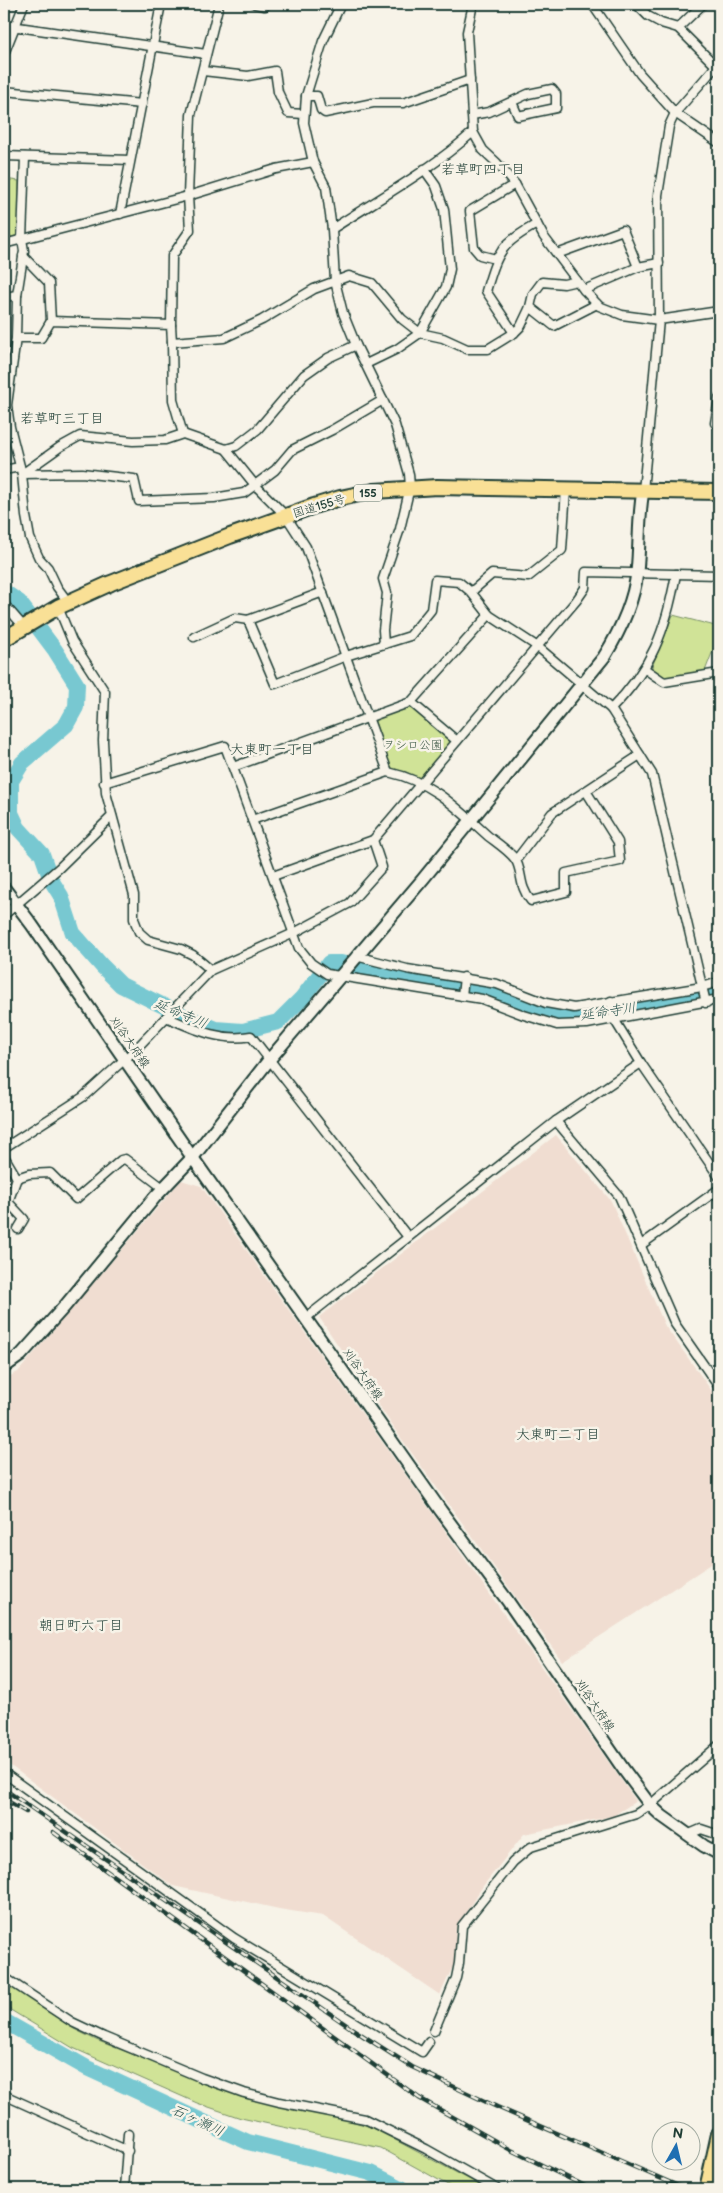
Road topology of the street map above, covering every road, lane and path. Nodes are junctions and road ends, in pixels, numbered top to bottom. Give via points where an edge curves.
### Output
1 (24, 4) edge
2 (161, 4) edge
3 (219, 4) edge
4 (255, 4) edge
5 (341, 4) edge
6 (473, 4) edge
7 (592, 4) edge
8 (636, 4) edge
9 (703, 4) edge
10 (265, 6) dead end
11 (4, 25) edge
12 (14, 27) junction
13 (678, 28) junction
14 (153, 46) junction
15 (4, 54) edge
16 (206, 54) junction
17 (718, 67) edge
18 (203, 71) junction
19 (470, 80) junction
20 (4, 91) edge
21 (306, 96) junction
22 (512, 102) junction
23 (142, 104) junction
24 (675, 113) junction
25 (304, 114) junction
26 (472, 115) junction
27 (473, 132) junction
28 (719, 144) edge
29 (4, 156) edge
30 (25, 157) junction
31 (130, 160) junction
32 (313, 162) junction
33 (424, 170) junction
34 (514, 184) junction
35 (188, 196) junction
36 (120, 214) junction
37 (537, 224) junction
38 (332, 229) junction
39 (22, 240) junction
40 (4, 244) edge
41 (557, 254) junction
42 (23, 256) junction
43 (496, 259) junction
44 (658, 263) junction
45 (638, 267) junction
46 (335, 280) junction
47 (577, 281) junction
48 (584, 290) junction
49 (17, 295) junction
50 (4, 297) edge
51 (597, 304) junction
52 (530, 307) junction
53 (719, 311) edge
54 (659, 320) junction
55 (51, 321) junction
56 (171, 326) junction
57 (420, 333) junction
58 (514, 333) junction
59 (16, 338) junction
60 (172, 342) junction
61 (356, 345) junction
62 (366, 364) junction
63 (719, 398) edge
64 (384, 400) junction
65 (5, 405) edge
66 (719, 424) edge
67 (183, 434) junction
68 (226, 449) junction
69 (4, 470) edge
70 (21, 471) junction
71 (255, 485) junction
72 (410, 487) junction
73 (566, 489) junction
74 (643, 492) junction
75 (719, 492) edge
76 (286, 516) junction
77 (637, 573) junction
78 (676, 574) junction
79 (719, 576) edge
80 (322, 592) junction
81 (471, 592) junction
82 (4, 604) edge
83 (63, 604) junction
84 (489, 615) junction
85 (248, 620) junction
86 (24, 627) junction
87 (194, 637) dead end
88 (4, 638) edge
89 (384, 644) junction
90 (538, 646) junction
91 (346, 656) junction
92 (645, 669) junction
93 (719, 673) edge
94 (584, 684) junction
95 (411, 702) junction
96 (611, 709) junction
97 (368, 716) junction
98 (457, 741) junction
99 (640, 755) junction
100 (233, 767) junction
101 (388, 772) junction
102 (422, 782) junction
103 (104, 783) junction
104 (586, 791) junction
105 (112, 816) junction
106 (472, 819) junction
107 (252, 820) junction
108 (373, 840) junction
109 (516, 860) junction
110 (273, 876) junction
111 (4, 888) edge
112 (16, 905) junction
113 (4, 915) edge
114 (294, 933) junction
115 (356, 957) junction
116 (211, 970) junction
117 (339, 977) junction
118 (464, 978) junction
119 (719, 982) edge
120 (702, 987) junction
121 (462, 995) junction
122 (719, 1000) edge
123 (612, 1001) junction
124 (706, 1003) junction
125 (166, 1016) junction
126 (614, 1019) junction
127 (125, 1059) junction
128 (269, 1060) junction
129 (641, 1063) junction
130 (556, 1121) junction
131 (4, 1148) edge
132 (4, 1156) edge
133 (193, 1157) junction
134 (719, 1177) edge
135 (17, 1178) junction
136 (164, 1188) junction
137 (719, 1188) edge
138 (18, 1229) dead end
139 (408, 1237) junction
140 (641, 1245) junction
141 (306, 1317) junction
142 (4, 1368) edge
143 (719, 1368) edge
144 (710, 1374) junction
145 (719, 1387) edge
146 (719, 1745) edge
147 (4, 1773) edge
148 (650, 1805) junction
149 (687, 1835) junction
150 (719, 1835) edge
151 (719, 1854) edge
152 (4, 1977) edge
153 (434, 2031) dead end
154 (429, 2042) dead end
155 (4, 2095) edge
156 (128, 2134) dead end
157 (719, 2134) edge
158 (128, 2151) junction
159 (124, 2189) edge
160 (497, 2189) edge
161 (708, 2189) edge

1 - 12 street
2 - 14 street
3 - 16 street
4 - 10 street
5 - 21 street via 323,41
6 - 19 street via 467,32
7 - 24 street via 640,74
8 - 13 street via 660,23
9 - 13 street
11 - 12 street
12 - 14 street
12 - 15 street
13 - 17 street
14 - 16 street
14 - 23 street
16 - 18 street
17 - 24 street
18 - 25 street via 248,76 275,71 278,92 288,113
18 - 35 street via 190,115
19 - 21 street via 403,103 373,104 325,113 317,96
19 - 26 street
20 - 23 street
21 - 25 street
22 - 22 street via 528,94 552,89 556,94 556,108 518,116
22 - 26 street
23 - 31 street
24 - 28 street
24 - 44 street via 669,126 658,195
25 - 32 street
26 - 27 street
27 - 33 street
27 - 34 street via 483,150
29 - 30 street
30 - 31 street
30 - 39 street
31 - 36 street
32 - 35 street via 276,169
32 - 38 street via 326,187
33 - 38 street
33 - 57 street via 442,198 450,269 446,287
34 - 37 street
34 - 43 street via 470,212 474,248 480,255
35 - 36 street
35 - 56 street via 190,230 172,256
36 - 39 street
37 - 41 street
37 - 43 street via 503,246
38 - 46 street
39 - 40 street
39 - 42 street
41 - 45 street via 623,230
41 - 47 street
42 - 49 street
42 - 55 street via 49,283
43 - 58 street via 486,291
44 - 45 street
44 - 54 street
45 - 48 street
46 - 57 street via 349,276 372,283 402,319
46 - 60 street via 224,338
46 - 61 street via 343,313
47 - 48 street
47 - 52 street via 564,284 542,282 533,294
48 - 51 street
49 - 50 street
49 - 59 street
51 - 52 street via 554,326
51 - 54 street via 622,315
52 - 58 street
53 - 54 street
54 - 74 street
55 - 56 street
55 - 59 street via 40,338
56 - 60 street
57 - 58 street via 443,338 467,349 488,349
57 - 62 street
59 - 65 street
60 - 67 street via 173,400
61 - 62 street
61 - 68 street via 328,358 304,375 258,430 236,446
62 - 64 street
63 - 66 street via 715,423
64 - 71 street via 292,450 275,470
64 - 72 street via 402,446
65 - 70 street
67 - 68 street
67 - 70 street via 164,440 133,441 80,436
68 - 71 street
69 - 70 street
70 - 71 street via 134,479 139,501 214,498 244,493
70 - 83 street via 30,538 39,558 51,572
71 - 76 street
72 - 73 highway, 国道155号 / 155
72 - 76 highway, 国道155号 / 155 via 340,498
72 - 89 street via 383,580 387,594
73 - 74 highway, 国道155号 / 155
73 - 81 street via 562,550 528,577 492,574
74 - 75 highway, 国道155号 / 155
74 - 77 main road
76 - 80 street via 306,547
76 - 83 highway, 国道155号 / 155
77 - 78 street
77 - 90 street via 586,572 585,588
77 - 94 main road via 633,595 615,640
78 - 79 street
78 - 92 street via 669,613
80 - 85 street
80 - 91 street
81 - 84 street
81 - 89 street via 459,582 435,580 431,610 410,636
82 - 86 street
83 - 86 highway, 国道155号 / 155
83 - 103 street via 72,641 105,692
84 - 90 street
84 - 95 street
85 - 87 street via 235,618
85 - 91 street via 275,684
86 - 88 highway, 国道155号 / 155
89 - 91 street
90 - 94 street
90 - 98 street
91 - 97 street
92 - 93 street via 664,682
92 - 96 street
94 - 96 street
94 - 106 main road
95 - 97 street
95 - 98 street
96 - 99 street
97 - 100 street
97 - 101 street
98 - 102 street
99 - 104 street
99 - 120 street via 652,774
100 - 103 street via 225,746
100 - 107 street
101 - 102 street
101 - 107 street
102 - 106 street
102 - 108 street
103 - 105 street
104 - 109 street via 552,813
104 - 109 street via 618,842 620,861 566,872 566,892 531,901 524,893
105 - 112 street
105 - 116 street via 134,895 134,919 139,932 148,940 193,955
106 - 109 street
106 - 115 main road
107 - 110 street
108 - 110 street
108 - 114 street via 382,867 350,903
110 - 114 street
111 - 112 main road, 刈谷大府線
112 - 113 street
112 - 127 main road, 刈谷大府線
114 - 116 street
114 - 117 street via 299,948 311,963 327,974
115 - 117 main road
115 - 118 street
116 - 125 street
117 - 121 street
117 - 128 main road
118 - 121 street
118 - 123 street via 496,984 546,1003 574,1008
119 - 120 street
120 - 123 street
120 - 124 street
121 - 126 street via 558,1025
122 - 124 street
123 - 126 street
124 - 126 street
125 - 127 street
125 - 128 street via 227,1038 251,1036
126 - 129 street
127 - 131 street via 83,1097
127 - 133 main road, 刈谷大府線
128 - 133 main road
128 - 139 street
129 - 130 street
129 - 134 street
130 - 139 street
130 - 140 street via 620,1196
132 - 135 street
133 - 136 main road
133 - 141 main road, 刈谷大府線
135 - 136 street via 50,1173 76,1199 125,1159
135 - 138 street via 8,1202 24,1220
136 - 142 main road via 65,1306 21,1355
137 - 140 street
139 - 141 street
140 - 144 street via 675,1324
141 - 148 main road, 刈谷大府線
143 - 144 street
144 - 145 street
146 - 148 street
147 - 154 street via 234,1938 422,2052
148 - 149 main road, 刈谷大府線
148 - 153 street via 636,1814 531,1847 512,1862 462,1926 456,1978
149 - 150 street via 701,1829
149 - 151 main road, 刈谷大府線
152 - 160 street via 72,2022 113,2041 244,2093 365,2119 426,2148
155 - 158 street
156 - 158 street
157 - 161 highway
158 - 159 street

